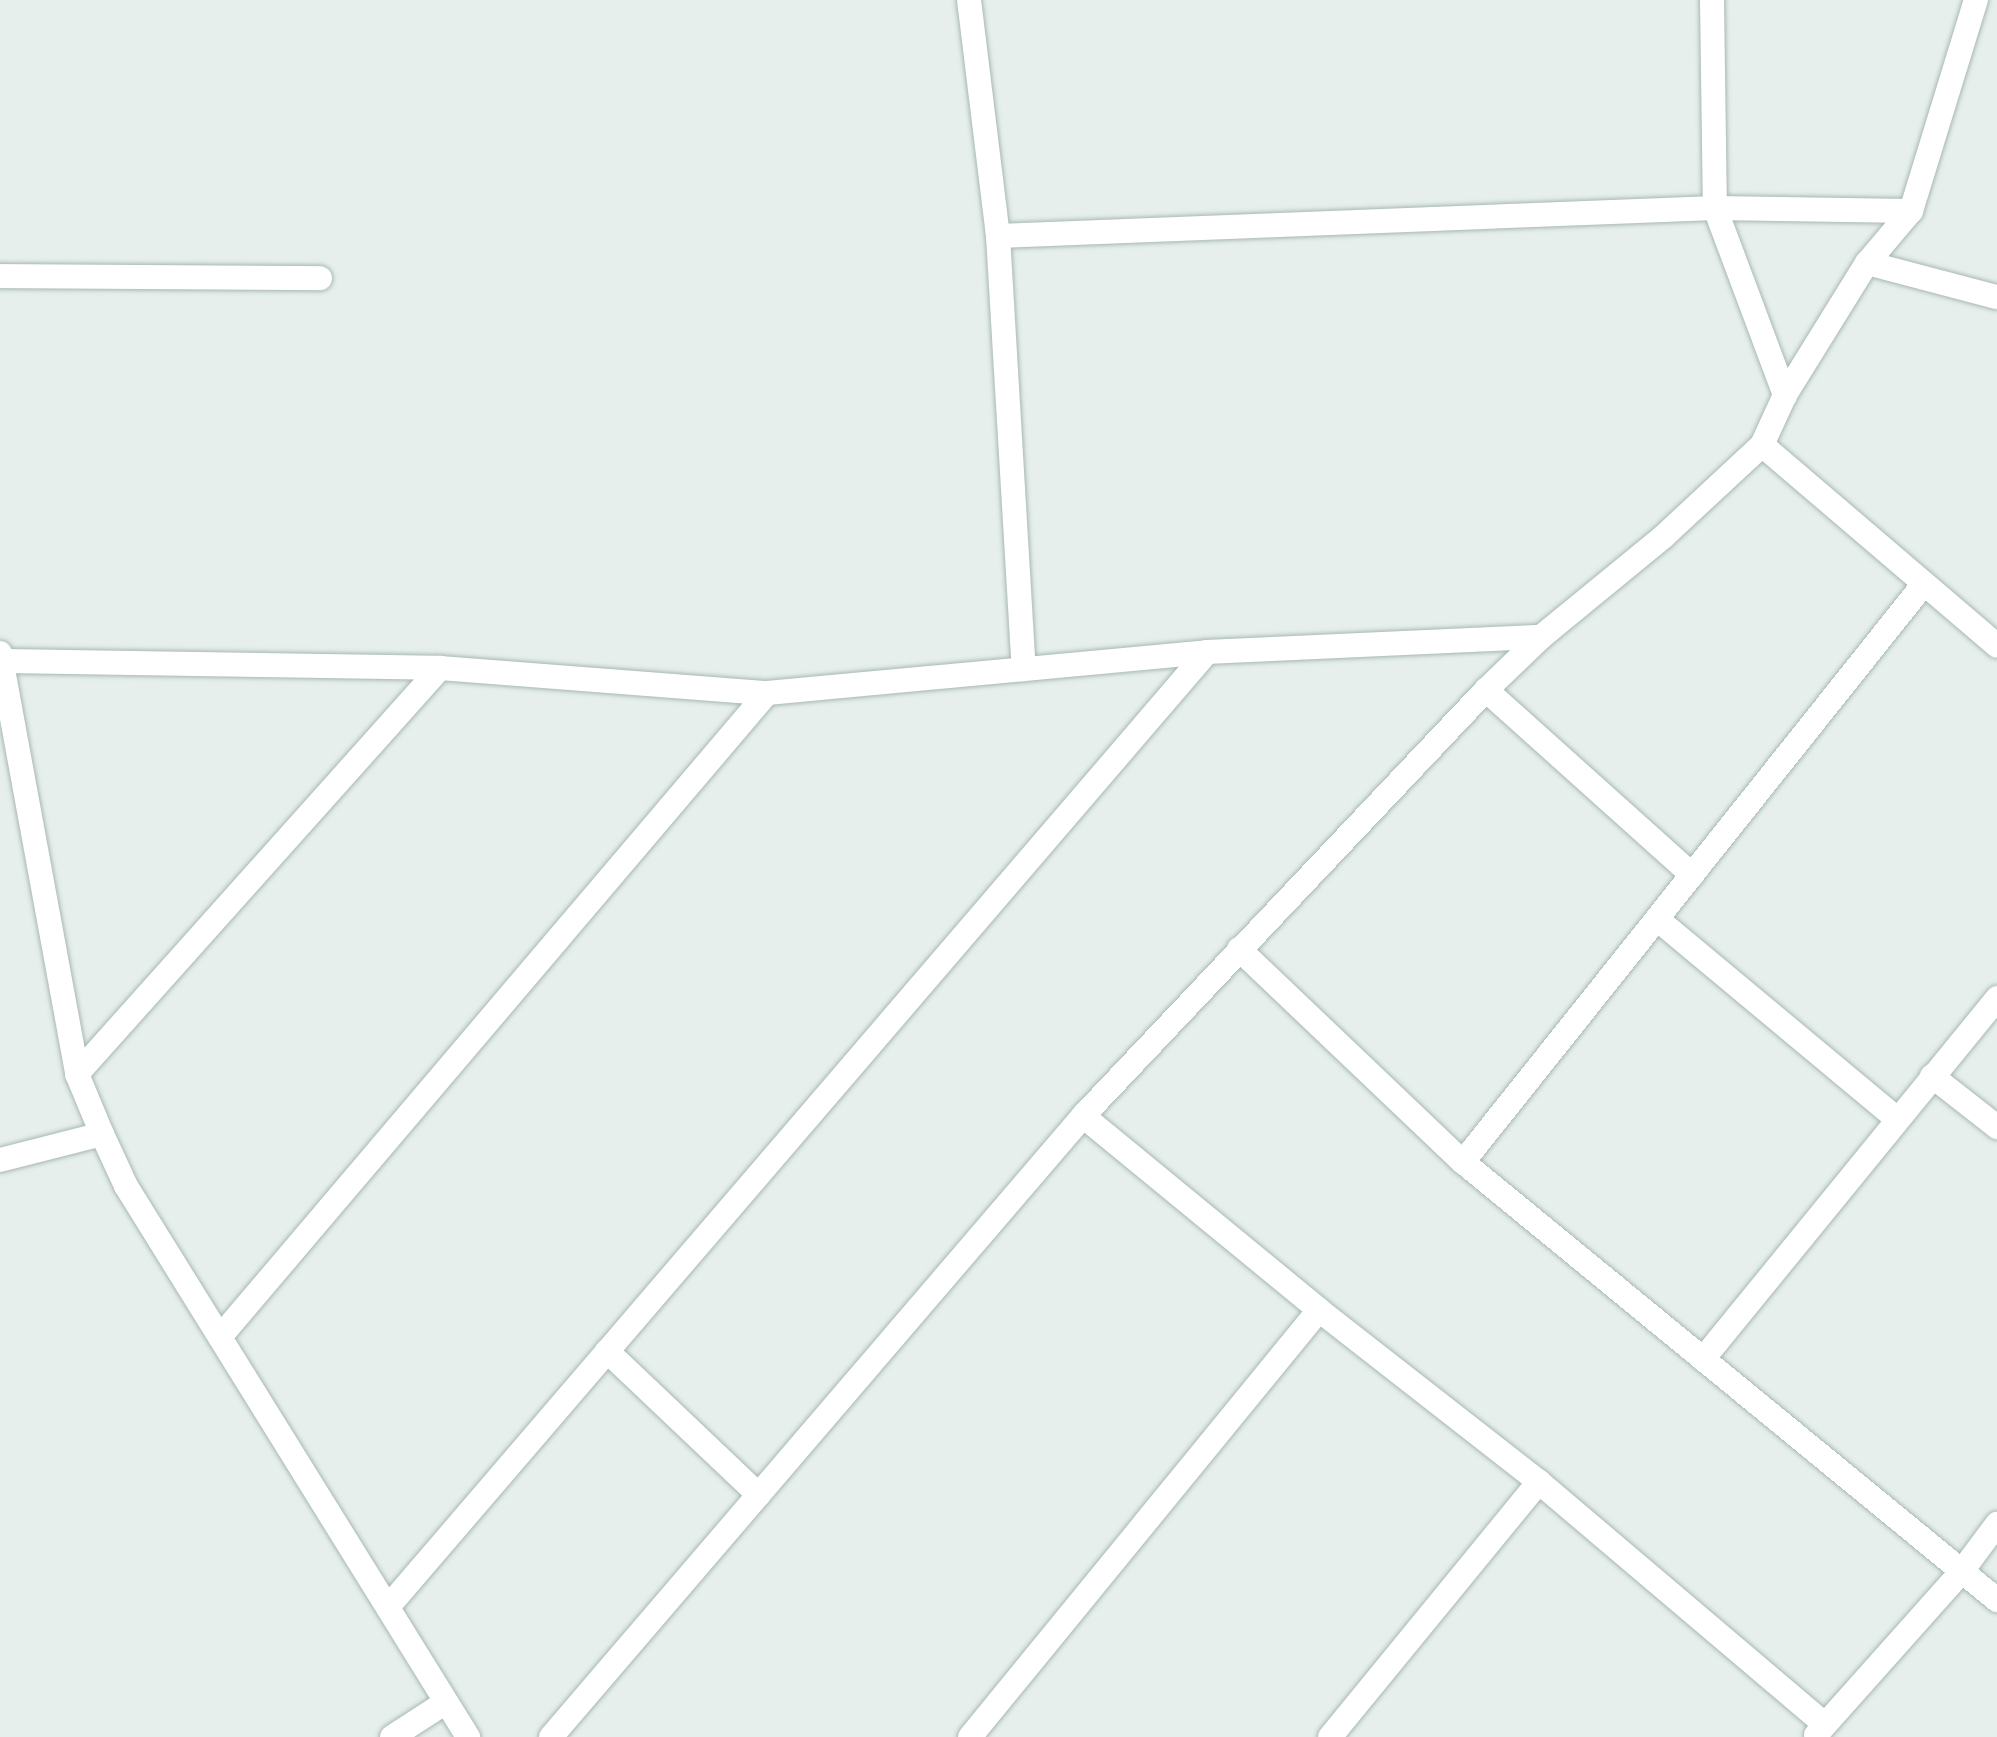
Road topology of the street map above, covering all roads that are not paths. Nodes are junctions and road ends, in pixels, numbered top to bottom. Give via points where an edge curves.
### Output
1 (969, 0) edge
2 (1712, 0) edge
3 (1976, 0) edge
4 (1715, 208) junction
5 (1911, 211) junction
6 (998, 236) junction
7 (1867, 263) junction
8 (0, 276) edge
9 (320, 278) dead end
10 (1997, 297) edge
11 (1785, 395) junction
12 (1762, 445) junction
13 (1923, 585) junction
14 (1541, 637) junction
15 (1997, 646) edge
16 (1207, 652) junction
17 (1, 657) edge
18 (440, 668) junction
19 (1024, 669) junction
20 (1486, 690) junction
21 (767, 693) junction
22 (1692, 875) junction
23 (1657, 919) junction
24 (1239, 949) junction
25 (1997, 998) edge
26 (77, 1074) junction
27 (1932, 1076) junction
28 (1083, 1116) junction
29 (1896, 1118) junction
30 (1997, 1127) edge
31 (102, 1134) junction
32 (0, 1160) edge
33 (1463, 1162) junction
34 (1319, 1310) junction
35 (220, 1337) junction
36 (607, 1351) junction
37 (1703, 1359) junction
38 (1539, 1482) junction
39 (759, 1495) junction
40 (1997, 1524) edge
41 (1962, 1571) junction
42 (1997, 1600) edge
43 (388, 1607) junction
44 (446, 1702) junction
45 (1819, 1731) edge
46 (392, 1737) edge
47 (468, 1737) edge
48 (551, 1737) edge
49 (970, 1737) edge
50 (1330, 1737) edge

1 - 6 street
2 - 4 street
3 - 5 street
4 - 5 street
4 - 6 street
4 - 11 street
5 - 7 street
6 - 19 street
7 - 10 street
7 - 11 street
8 - 9 street
11 - 12 street
12 - 13 street
12 - 14 street via 1619,576
13 - 15 street
13 - 22 street
14 - 16 street
14 - 20 street
16 - 19 street
16 - 36 street
17 - 18 street
17 - 26 street
18 - 21 street
18 - 26 street
19 - 21 street
20 - 22 street
20 - 24 street
21 - 35 street
22 - 23 street
23 - 29 street
23 - 33 street
24 - 28 street
24 - 33 street
25 - 27 street
26 - 31 street
27 - 29 street
27 - 30 street
28 - 34 street
28 - 39 street
29 - 37 street
31 - 32 street
31 - 35 street via 126,1186
33 - 37 street
34 - 38 street
34 - 49 street
35 - 43 street
36 - 39 street
36 - 43 street
37 - 41 street
38 - 45 street
38 - 50 street
39 - 48 street
40 - 41 street
41 - 42 street
41 - 45 street
43 - 44 street
44 - 46 street
44 - 47 street

